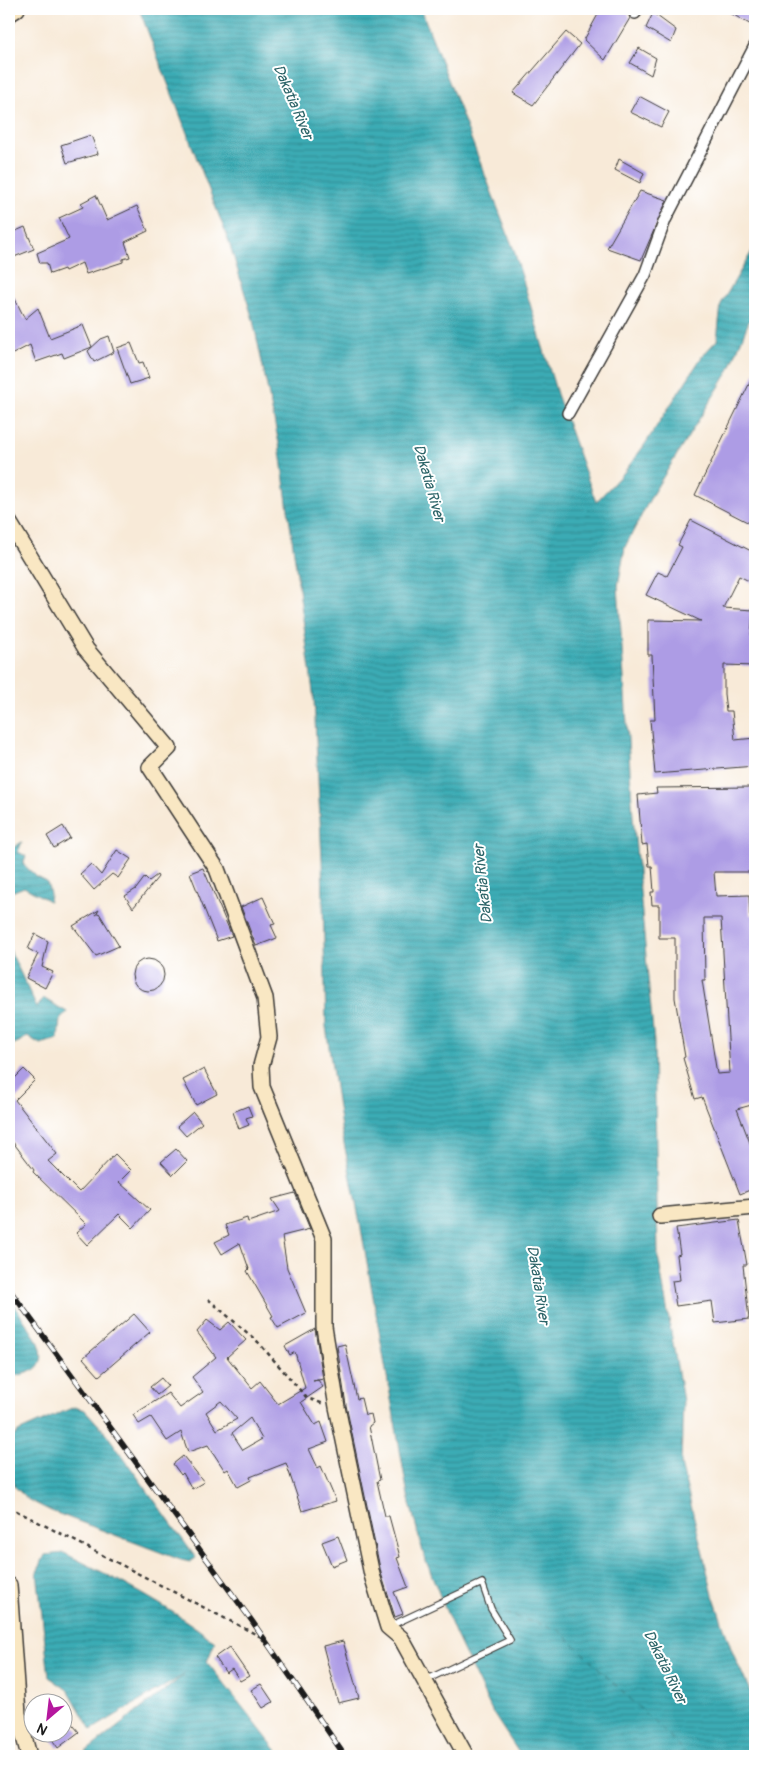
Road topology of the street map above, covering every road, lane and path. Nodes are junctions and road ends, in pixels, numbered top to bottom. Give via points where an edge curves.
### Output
1 (17, 9) edge
2 (9, 14) edge
3 (755, 46) edge
4 (568, 413) dead end
5 (9, 522) edge
6 (755, 1207) edge
7 (660, 1216) dead end
8 (208, 1298) dead end
9 (338, 1407) junction
10 (9, 1507) edge
11 (9, 1585) edge
12 (388, 1627) junction
13 (265, 1639) dead end
14 (424, 1681) junction
15 (14, 1715) edge
16 (28, 1756) edge
17 (466, 1756) edge

1 - 2 street
3 - 4 street via 665,220 645,275
5 - 9 street via 86,649 170,748 150,767 217,869 265,998 269,1037 261,1066 262,1087 324,1239 324,1327
6 - 7 street
8 - 9 path via 258,1342 307,1398
9 - 12 street via 372,1575
10 - 13 path
11 - 15 street
12 - 14 street via 401,1638
12 - 14 lane via 482,1583 491,1609 510,1640
14 - 17 street
15 - 16 street

